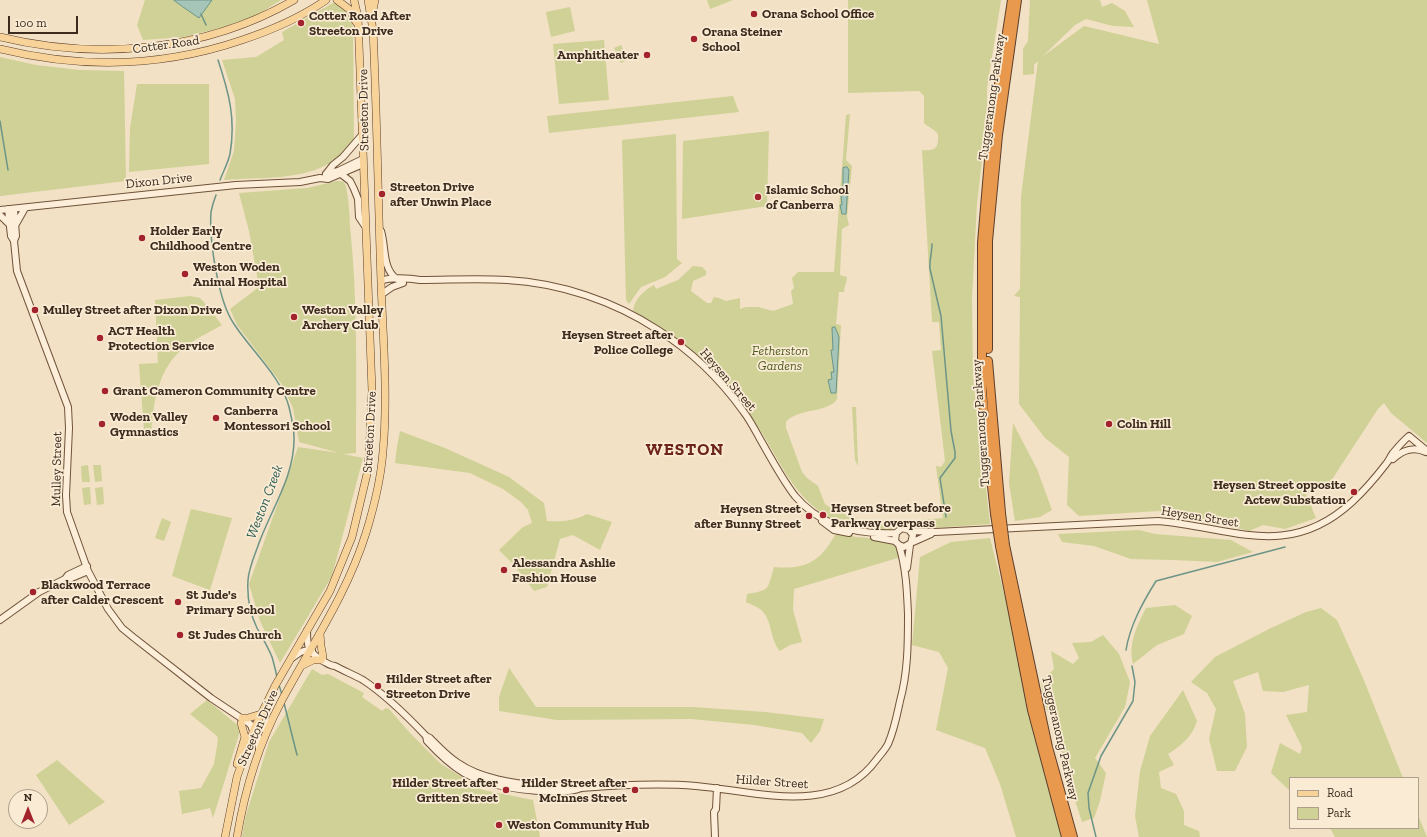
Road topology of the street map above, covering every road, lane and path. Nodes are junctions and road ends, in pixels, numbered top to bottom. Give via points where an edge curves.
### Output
1 (294, 0) edge
2 (326, 0) edge
3 (337, 0) edge
4 (354, 0) edge
5 (368, 0) edge
6 (375, 0) edge
7 (1012, 0) edge
8 (1017, 0) edge
9 (372, 16) junction
10 (358, 26) junction
11 (0, 37) edge
12 (0, 49) edge
13 (362, 135) junction
14 (377, 155) junction
15 (363, 161) junction
16 (326, 174) junction
17 (341, 174) junction
18 (320, 178) junction
19 (25, 208) junction
20 (11, 209) junction
21 (0, 210) edge
22 (0, 215) edge
23 (12, 224) junction
24 (365, 226) junction
25 (379, 228) junction
26 (368, 267) junction
27 (381, 281) junction
28 (400, 281) junction
29 (382, 294) junction
30 (370, 326) junction
31 (1411, 437) junction
32 (1427, 452) edge
33 (1393, 459) junction
34 (1387, 463) junction
35 (998, 513) junction
36 (820, 518) junction
37 (911, 531) junction
38 (935, 532) junction
39 (896, 533) junction
40 (897, 543) junction
41 (911, 543) junction
42 (1003, 545) junction
43 (88, 569) junction
44 (906, 573) junction
45 (0, 620) edge
46 (307, 631) junction
47 (320, 632) junction
48 (310, 651) junction
49 (290, 658) junction
50 (322, 658) junction
51 (302, 665) junction
52 (261, 714) junction
53 (274, 717) junction
54 (242, 720) junction
55 (254, 729) junction
56 (258, 751) junction
57 (237, 777) junction
58 (714, 788) junction
59 (225, 837) edge
60 (237, 837) edge
61 (715, 837) edge
62 (1066, 837) edge
63 (1072, 837) edge

1 - 11 main road, Cotter Road via 259,18 218,32 157,46 106,50 62,48
2 - 12 main road, Cotter Road via 272,30 208,51 150,61 100,63 45,58
3 - 10 main road via 349,9
4 - 10 main road, Streeton Drive
5 - 9 main road, Streeton Drive
6 - 9 main road
7 - 35 highway, Tuggeranong Parkway via 991,136 982,243 982,393
8 - 35 highway, Tuggeranong Parkway via 998,135 988,241 988,369
9 - 14 main road, Streeton Drive
10 - 13 main road, Streeton Drive
13 - 15 main road, Streeton Drive
13 - 16 main road
14 - 15 main road, Dixon Drive
14 - 25 main road, Streeton Drive
15 - 16 main road, Dixon Drive
15 - 17 main road, Dixon Drive
15 - 24 main road, Streeton Drive
16 - 18 main road, Dixon Drive
17 - 18 main road, Dixon Drive via 328,179
17 - 24 main road via 350,181 354,189 358,199 359,217
18 - 19 main road, Dixon Drive
19 - 20 main road, Dixon Drive
19 - 23 main road
20 - 21 main road, Dixon Drive
20 - 23 main road, Mulley Street
22 - 23 main road
23 - 43 main road, Mulley Street via 11,236 14,241 17,270 68,407 67,512
24 - 26 main road, Streeton Drive
25 - 27 main road, Streeton Drive
25 - 28 main road via 384,241 386,261 390,271
26 - 27 main road via 372,276
26 - 30 main road, Streeton Drive
27 - 28 main road, Heysen Street
27 - 29 main road, Streeton Drive
27 - 30 main road via 372,291 373,314
28 - 29 main road
28 - 36 main road, Heysen Street via 413,283 420,280 508,280 553,286 589,296 627,312 689,353 713,376 744,412 795,495
29 - 47 main road, Streeton Drive via 385,389 384,450 380,478 366,533 349,577
30 - 46 main road, Streeton Drive via 372,391 367,474 352,537 330,591
31 - 32 main road
31 - 33 main road, Heysen Street
31 - 34 main road, Heysen Street via 1392,454
32 - 33 main road via 1411,449
33 - 34 main road, Heysen Street
34 - 38 main road, Heysen Street via 1337,514 1316,526 1281,536 1245,536 1184,523 1158,521
35 - 42 highway, Tuggeranong Parkway, bridge
36 - 39 main road, Heysen Street via 854,531
36 - 40 main road, Heysen Street via 834,530
37 - 38 main road, Heysen Street
37 - 39 main road, Heysen Street via 902,528
37 - 41 main road
38 - 41 main road, Heysen Street
39 - 40 main road
40 - 41 main road, Heysen Street via 904,547
40 - 44 main road, Hilder Street
41 - 44 main road, Hilder Street
42 - 62 highway, Tuggeranong Parkway via 1032,710
42 - 63 highway, Tuggeranong Parkway via 1048,747
43 - 45 main road via 68,575
43 - 54 main road, Mulley Street via 108,609 122,628
44 - 58 main road, Hilder Street via 908,650 903,691 888,745 872,767 846,786 823,795 786,796
46 - 48 main road via 306,642
46 - 49 main road, Streeton Drive
47 - 48 main road, Streeton Drive
47 - 50 main road
48 - 49 main road via 302,651
48 - 50 main road, Hilder Street
48 - 51 main road, Streeton Drive
49 - 52 main road, Streeton Drive
50 - 51 main road
50 - 58 main road, Hilder Street via 376,690 405,714 426,736 427,741 454,767 490,784 542,791 627,785
51 - 53 main road, Streeton Drive
52 - 54 main road
52 - 55 main road, Streeton Drive
53 - 55 main road via 265,727
53 - 56 main road, Streeton Drive
54 - 55 main road, Mulley Street
54 - 57 main road via 245,737 235,769
55 - 56 main road via 259,740
55 - 57 main road, Streeton Drive
56 - 60 main road, Streeton Drive
57 - 59 main road, Streeton Drive
58 - 61 main road

